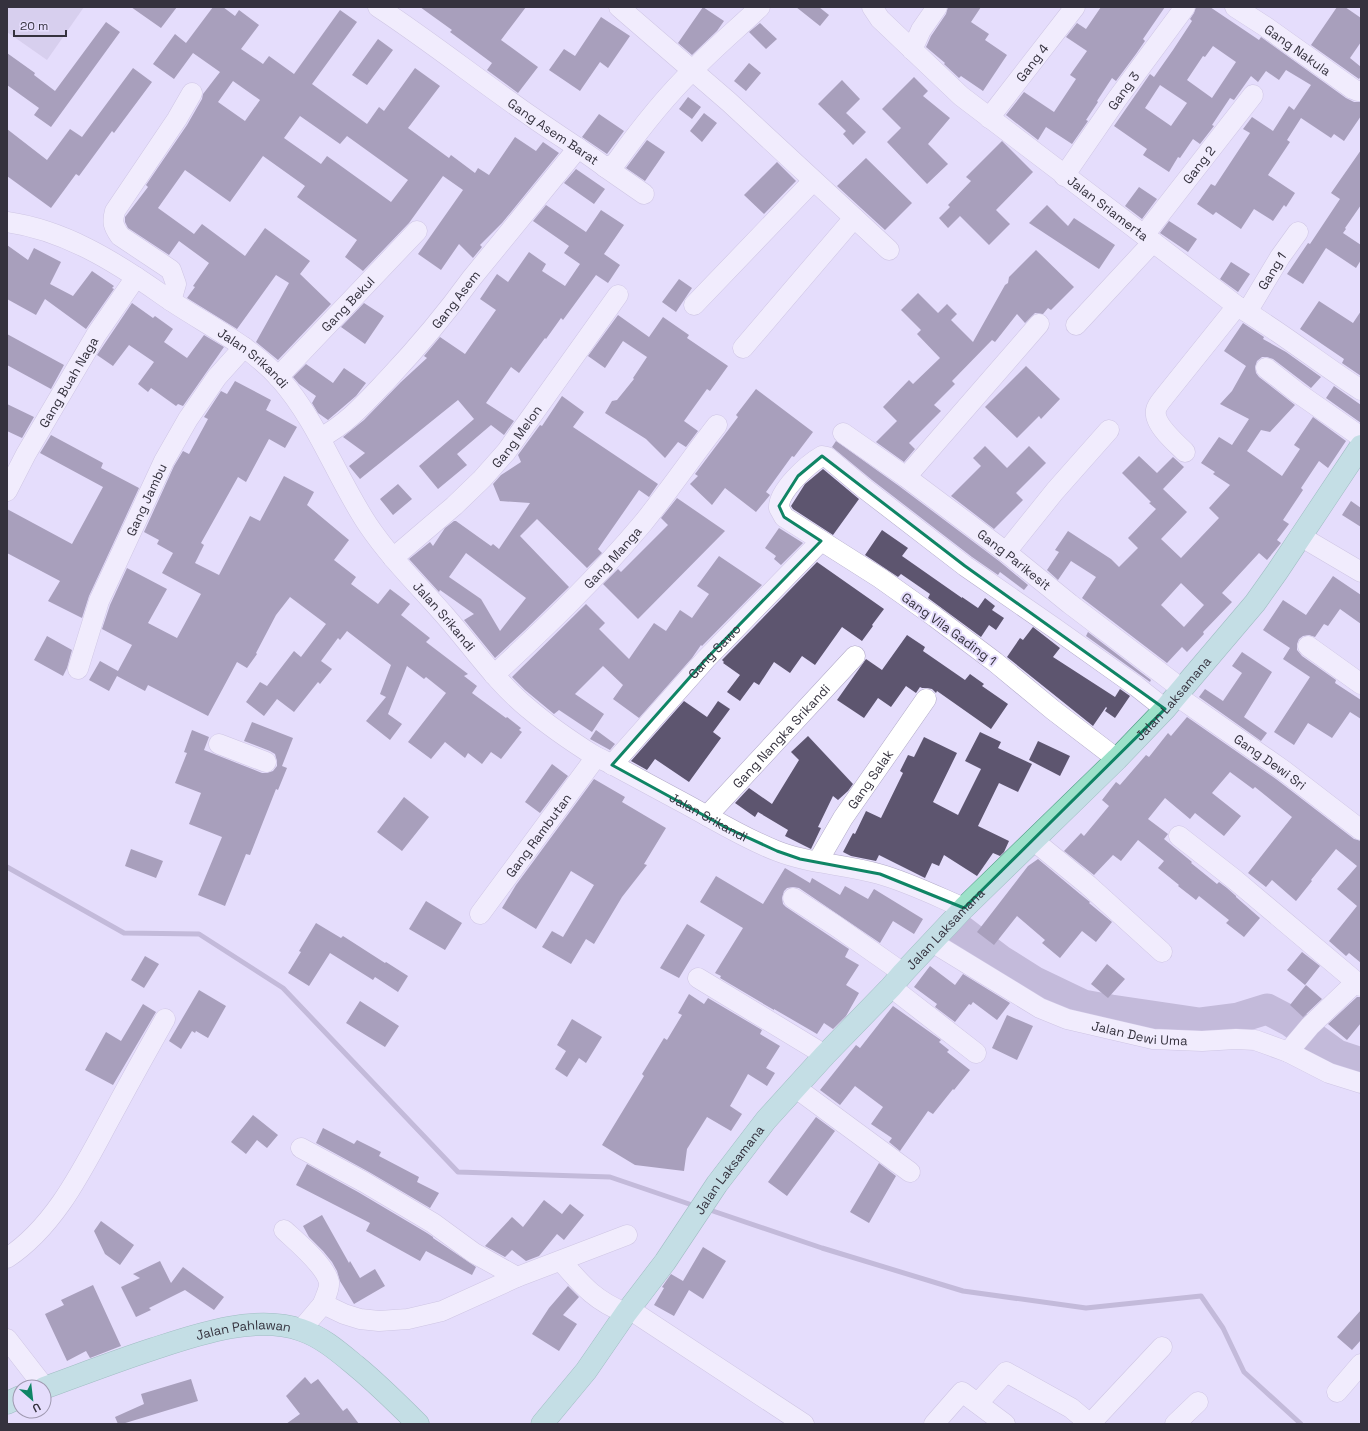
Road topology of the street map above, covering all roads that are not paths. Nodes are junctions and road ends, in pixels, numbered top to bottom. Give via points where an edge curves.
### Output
1 (378, 7) edge
2 (619, 7) edge
3 (760, 7) edge
4 (872, 7) edge
5 (937, 7) edge
6 (1075, 7) edge
7 (1185, 7) edge
8 (1235, 7) edge
9 (912, 50) junction
10 (692, 70) junction
11 (1361, 91) edge
12 (192, 93) dead end
13 (1253, 95) dead end
14 (989, 118) junction
15 (578, 148) junction
16 (605, 167) junction
17 (1064, 176) junction
18 (813, 181) junction
19 (644, 194) dead end
20 (854, 218) junction
21 (7, 222) edge
22 (417, 231) dead end
23 (1298, 232) dead end
24 (1148, 239) junction
25 (889, 250) dead end
26 (136, 277) junction
27 (618, 295) dead end
28 (171, 301) junction
29 (694, 305) dead end
30 (1242, 309) junction
31 (1039, 324) dead end
32 (1076, 325) dead end
33 (244, 347) junction
34 (742, 348) dead end
35 (1266, 368) dead end
36 (278, 377) junction
37 (1361, 390) edge
38 (717, 425) dead end
39 (1109, 430) dead end
40 (844, 433) dead end
41 (1361, 437) edge
42 (320, 438) junction
43 (1361, 446) edge
44 (1185, 452) dead end
45 (906, 476) junction
46 (7, 490) edge
47 (1300, 536) junction
48 (821, 541) junction
49 (1006, 552) junction
50 (393, 558) junction
51 (1361, 572) edge
52 (1308, 646) dead end
53 (855, 656) dead end
54 (78, 668) dead end
55 (494, 675) junction
56 (1361, 684) edge
57 (1175, 698) junction
58 (926, 699) dead end
59 (219, 744) dead end
60 (1117, 758) junction
61 (604, 761) junction
62 (266, 762) dead end
63 (706, 816) junction
64 (1361, 830) edge
65 (1179, 836) dead end
66 (1033, 840) junction
67 (818, 861) junction
68 (793, 898) dead end
69 (964, 908) junction
70 (480, 914) dead end
71 (932, 942) junction
72 (1162, 952) dead end
73 (698, 978) dead end
74 (897, 980) junction
75 (1359, 984) edge
76 (165, 1019) dead end
77 (1299, 1039) junction
78 (976, 1053) dead end
79 (825, 1055) junction
80 (1361, 1083) edge
81 (796, 1088) junction
82 (301, 1148) dead end
83 (910, 1172) dead end
84 (284, 1230) dead end
85 (627, 1235) dead end
86 (7, 1258) edge
87 (561, 1261) junction
88 (517, 1277) junction
89 (323, 1304) junction
90 (628, 1311) junction
91 (301, 1330) junction
92 (7, 1339) edge
93 (1162, 1347) dead end
94 (1361, 1364) edge
95 (37, 1379) edge
96 (52, 1385) edge
97 (1337, 1392) dead end
98 (1198, 1402) dead end
99 (978, 1403) junction
100 (418, 1424) edge
101 (542, 1424) edge
102 (804, 1424) edge
103 (934, 1424) edge
104 (1005, 1424) edge
105 (1090, 1424) edge
106 (1175, 1424) edge

1 - 15 street, Gang Asem Barat
2 - 10 street
3 - 10 street, Gang Asem Barat
4 - 9 street, Jalan Sriamerta via 880,19
5 - 9 street via 921,30
6 - 14 street, Gang 4
7 - 17 street, Gang 3
8 - 11 street, Gang Nakula via 1353,89
9 - 14 street, Jalan Sriamerta via 961,96
10 - 16 street, Gang Asem Barat via 641,128 617,161
10 - 18 street
12 - 28 street via 115,211 113,220 120,236 171,270 176,284
13 - 24 street, Gang 2
14 - 17 street, Jalan Sriamerta
15 - 16 street, Gang Asem Barat
15 - 42 street, Gang Asem via 412,354 357,411
16 - 19 street
17 - 24 street, Jalan Sriamerta
18 - 20 street
18 - 29 street
20 - 25 street
20 - 34 street
21 - 26 street, Jalan Srikandi via 41,229 68,240 101,255
22 - 36 street, Gang Bekul
23 - 30 street, Gang 1
24 - 30 street, Jalan Sriamerta
24 - 32 street, Gang 2
26 - 28 street, Jalan Srikandi
26 - 46 street, Gang Buah Naga via 96,335
27 - 50 street, Gang Melon via 506,452 454,506
28 - 33 street, Jalan Srikandi
30 - 37 street, Jalan Sriamerta
30 - 44 street, Gang 1 via 1164,397 1156,410 1159,425
31 - 45 street
33 - 36 street, Jalan Srikandi
33 - 54 street, Gang Jambu via 217,377 188,418 164,461 99,601
35 - 41 street
36 - 42 street, Jalan Srikandi via 295,397
38 - 55 street, Gang Manga via 643,523 552,621
39 - 49 street
40 - 45 street, Gang Parikesit
42 - 50 street, Jalan Srikandi via 368,525
43 - 47 main road, Jalan Laksamana
45 - 49 street, Gang Parikesit
47 - 51 street
47 - 57 main road, Jalan Laksamana via 1255,603
48 - 57 street, Gang Vila Gading 1 via 784,517 779,506 798,476 822,456 965,566 1136,686
48 - 60 street, Gang Vila Gading 1 via 935,617
48 - 61 street, Gang Sawo
49 - 57 street, Gang Parikesit via 1070,604
50 - 55 street, Jalan Srikandi
52 - 56 street
53 - 63 street, Gang Nangka Srikandi
55 - 61 street, Jalan Srikandi via 527,707
57 - 60 main road, Jalan Laksamana
57 - 64 street, Gang Dewi Sri via 1277,766
58 - 67 street, Gang Salak via 843,818
59 - 62 street
60 - 66 main road, Jalan Laksamana
61 - 63 street, Jalan Srikandi
61 - 70 street, Gang Rambutan
63 - 67 street, Jalan Srikandi via 777,851 800,859
65 - 75 street
66 - 69 main road, Jalan Laksamana
66 - 72 street via 1088,885
67 - 69 street, Jalan Srikandi via 880,874
68 - 74 street via 836,926
69 - 71 main road, Jalan Laksamana
71 - 74 main road, Jalan Laksamana
71 - 77 street, Jalan Dewi Uma via 1040,1008 1067,1019 1153,1039
73 - 79 street
74 - 78 street
74 - 79 main road, Jalan Laksamana
75 - 77 street
76 - 86 street via 60,1205 32,1237
77 - 80 street, Jalan Dewi Uma via 1330,1073
79 - 81 main road, Jalan Laksamana
81 - 83 street
81 - 90 main road, Jalan Laksamana via 766,1120 717,1184 665,1262
82 - 88 street via 433,1223 474,1253
84 - 89 street via 326,1276 329,1283
85 - 87 street
87 - 88 street
87 - 90 street via 590,1293 613,1308
88 - 89 street via 442,1311 408,1319 379,1322 360,1319
89 - 91 street
90 - 101 main road, Jalan Laksamana via 586,1371
90 - 102 street
91 - 96 main road, Jalan Pahlawan via 282,1325 256,1325 198,1334
91 - 100 main road, Jalan Pahlawan via 333,1347 384,1390
92 - 95 street
93 - 105 street
94 - 97 street
98 - 106 street
99 - 103 street via 962,1392
99 - 104 street
99 - 105 street via 1006,1372 1071,1408

